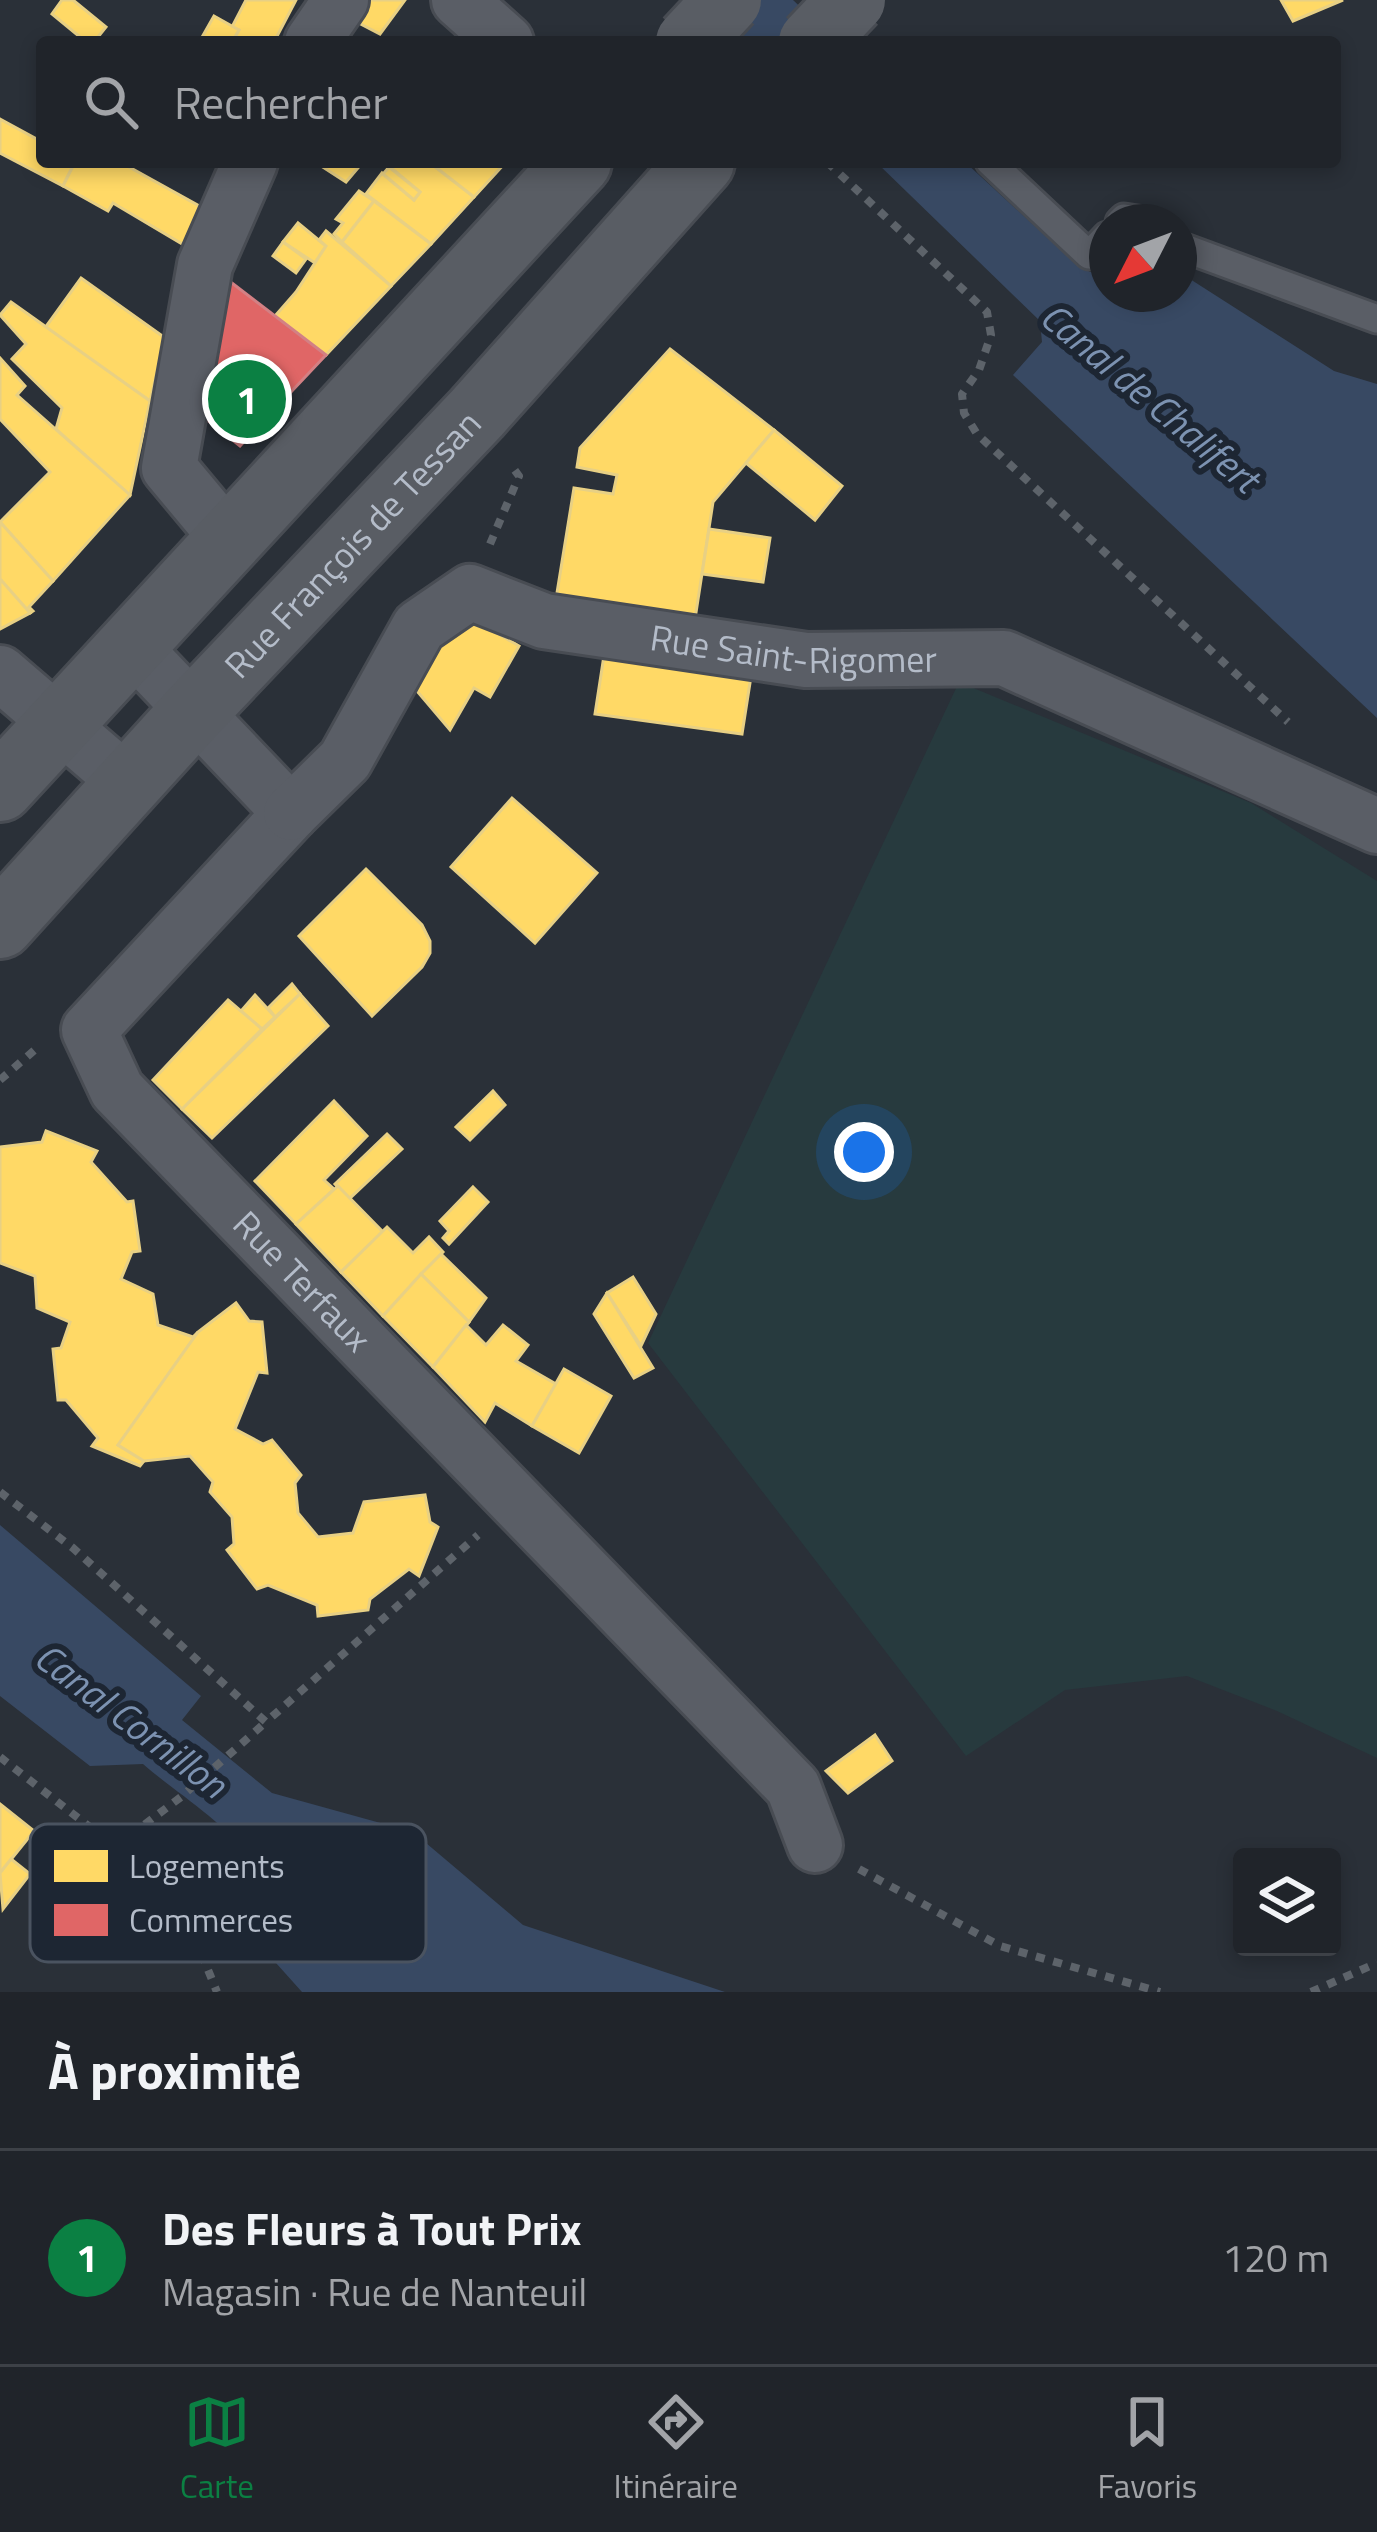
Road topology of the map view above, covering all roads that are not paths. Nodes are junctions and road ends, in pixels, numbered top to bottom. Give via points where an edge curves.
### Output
1 (341, 0) edge
2 (459, 0) edge
3 (728, 0) edge
4 (817, 0) edge
5 (852, 0) edge
6 (316, 36) edge
7 (499, 36) edge
8 (695, 36) edge
9 (818, 36) edge
10 (856, 36) edge
11 (247, 168) edge
12 (572, 168) edge
13 (696, 168) edge
14 (996, 168) edge
15 (1197, 253) edge
16 (1089, 255) edge
17 (1377, 319) edge
18 (229, 540) junction
19 (131, 645) junction
20 (0, 673) edge
21 (194, 711) junction
22 (58, 724) junction
23 (128, 784) junction
24 (0, 788) edge
25 (291, 813) junction
26 (1377, 826) edge
27 (0, 925) edge
28 (815, 1845) road end

1 - 6 street
2 - 7 street
3 - 8 main road, bridge
4 - 10 lane
5 - 9 main road, bridge
11 - 18 street via 205,265 169,468
12 - 18 main road
13 - 21 main road, Rue François de Tessan
14 - 16 lane
15 - 17 lane
18 - 19 main road
19 - 21 street
19 - 22 main road
20 - 22 street
21 - 23 main road, Rue François de Tessan
21 - 25 street
22 - 23 street
22 - 24 main road
23 - 27 main road, Rue François de Tessan
25 - 26 street, Rue Saint-Rigomer via 345,760 419,628 470,592 544,621 806,660 1004,658
25 - 28 street, Rue Terfaux via 89,1030 117,1090 793,1787

